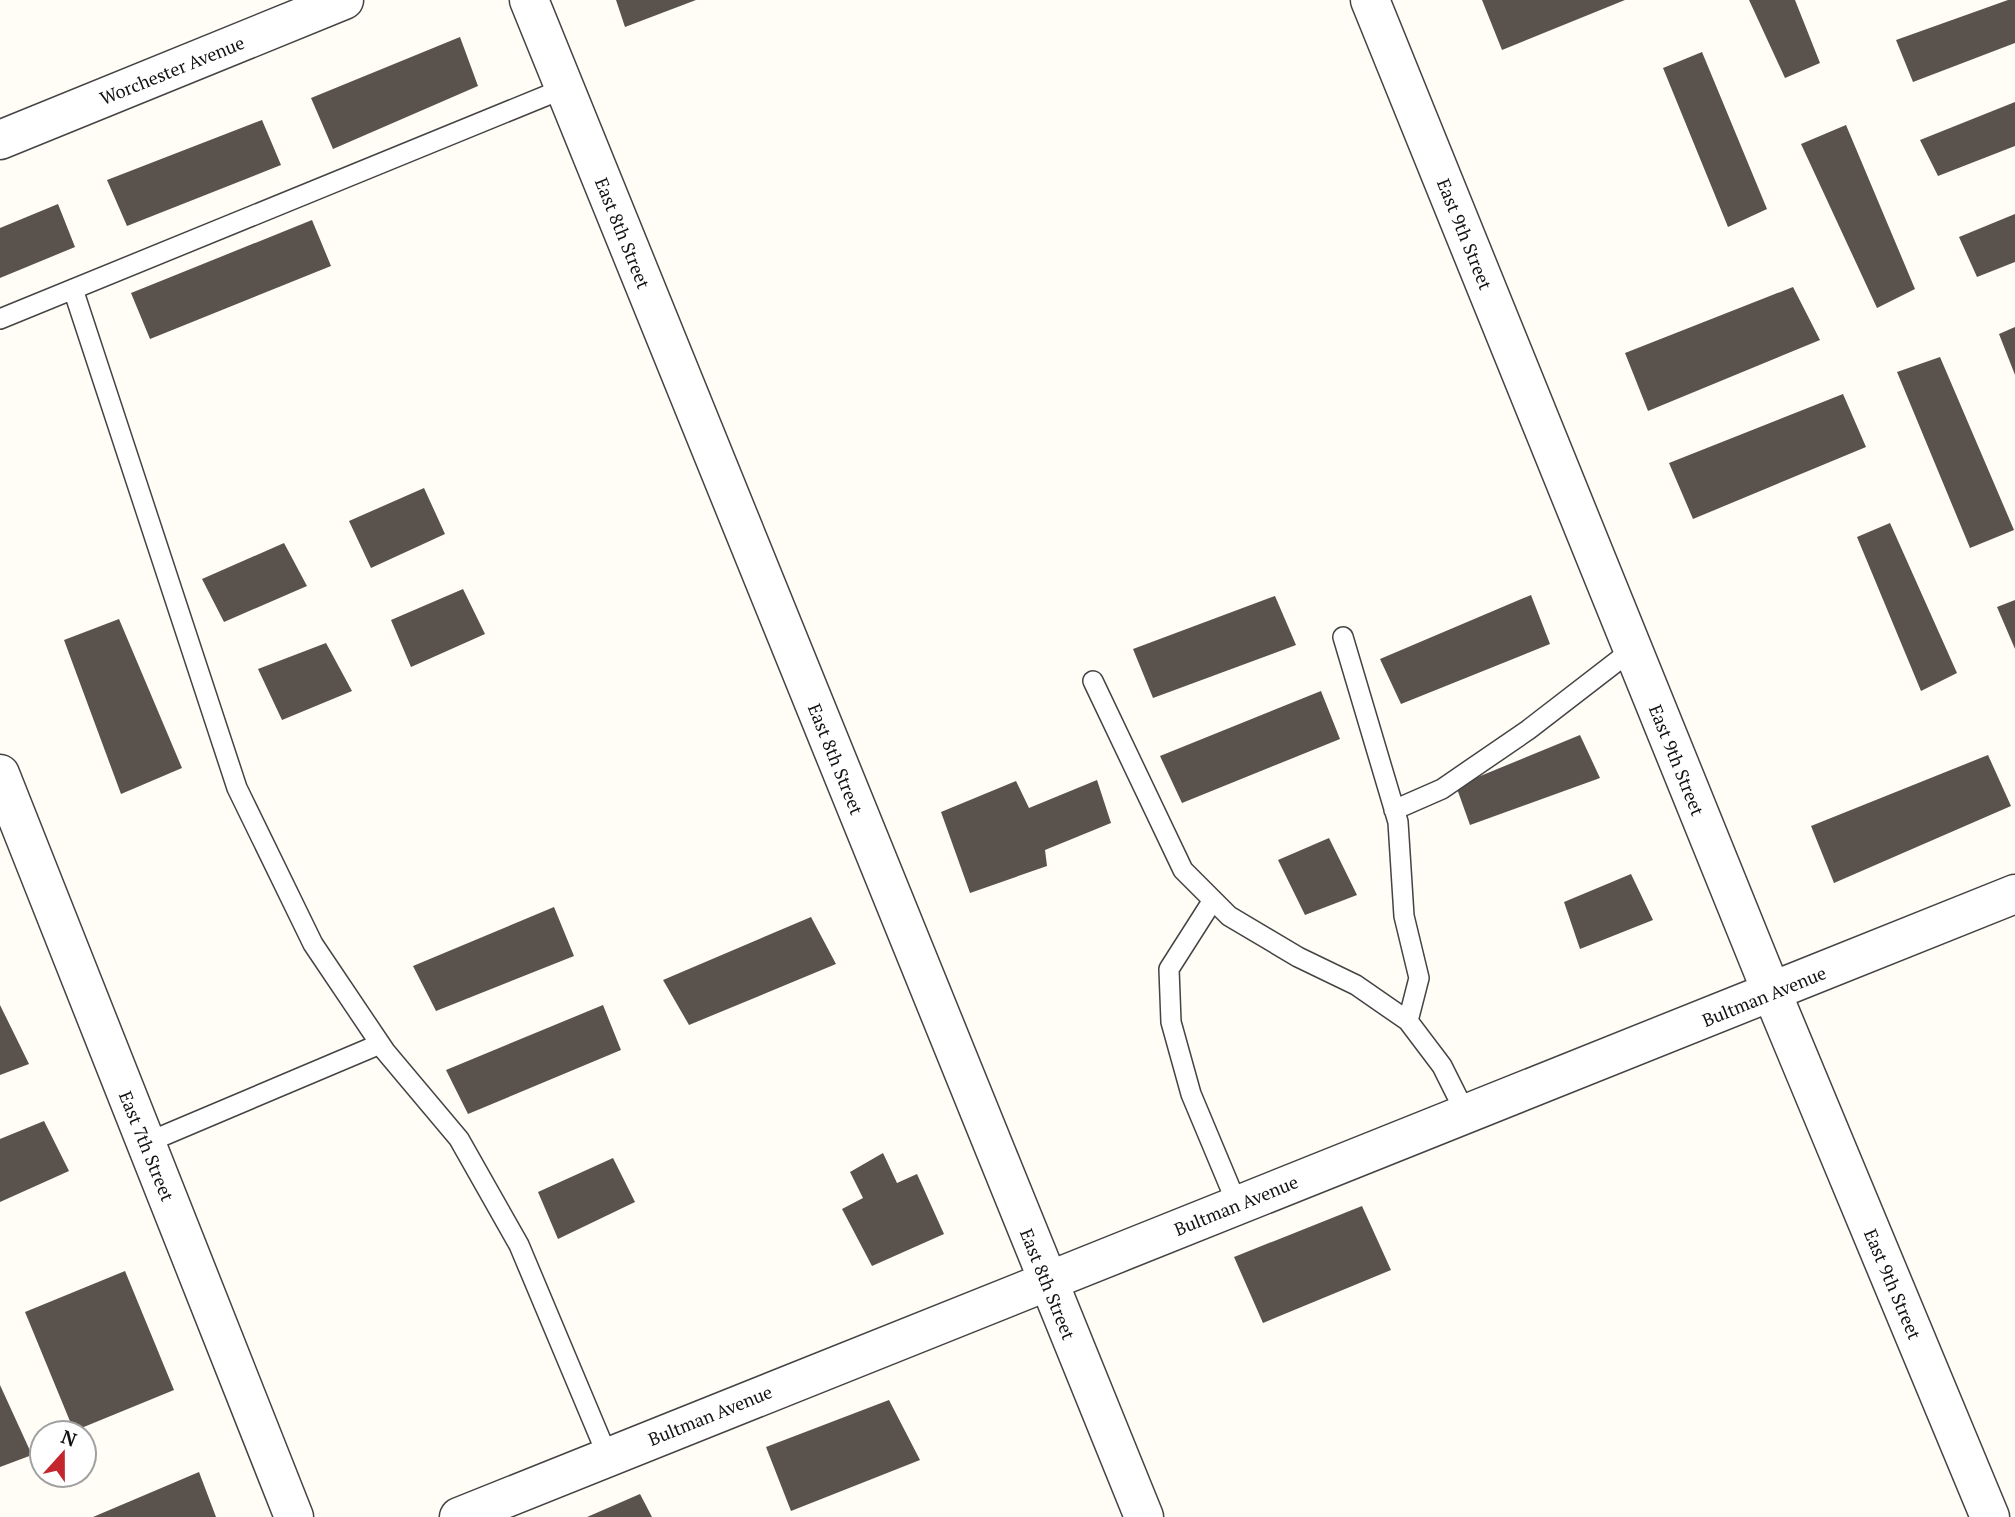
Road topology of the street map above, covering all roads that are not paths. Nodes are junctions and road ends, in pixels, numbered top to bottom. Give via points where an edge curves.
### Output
1 (344, 0) edge
2 (529, 0) edge
3 (1370, 0) edge
4 (565, 88) junction
5 (0, 140) edge
6 (73, 289) junction
7 (0, 319) edge
8 (1343, 637) dead end
9 (1633, 649) junction
10 (1093, 681) dead end
11 (0, 774) edge
12 (1394, 810) junction
13 (2015, 894) edge
14 (1213, 900) junction
15 (1772, 993) junction
16 (1408, 1021) junction
17 (380, 1044) junction
18 (1466, 1114) junction
19 (146, 1143) junction
20 (1237, 1204) junction
21 (1046, 1280) junction
22 (608, 1457) junction
23 (294, 1517) edge
24 (458, 1517) edge
25 (1144, 1517) edge
26 (1990, 1517) edge

1 - 5 street, Worchester Avenue
2 - 4 street, East 8th Street
3 - 9 street, East 9th Street
4 - 6 lane
4 - 21 street, East 8th Street
6 - 7 lane
6 - 17 lane via 237,788 313,944
8 - 12 lane
9 - 12 lane via 1528,730 1441,789
9 - 15 street, East 9th Street
10 - 14 lane via 1182,870
11 - 19 street, East 7th Street
12 - 16 lane via 1404,916 1419,978
13 - 15 street, Bultman Avenue
14 - 16 lane via 1229,916 1356,985
14 - 20 lane via 1168,970 1171,1022 1191,1094
15 - 18 street, Bultman Avenue
15 - 26 street, East 9th Street
16 - 18 lane via 1442,1066
17 - 19 lane
17 - 22 lane via 459,1139 519,1245
18 - 20 street, Bultman Avenue
19 - 23 street, East 7th Street
20 - 21 street, Bultman Avenue
21 - 22 street, Bultman Avenue
21 - 25 street, East 8th Street
22 - 24 street, Bultman Avenue

